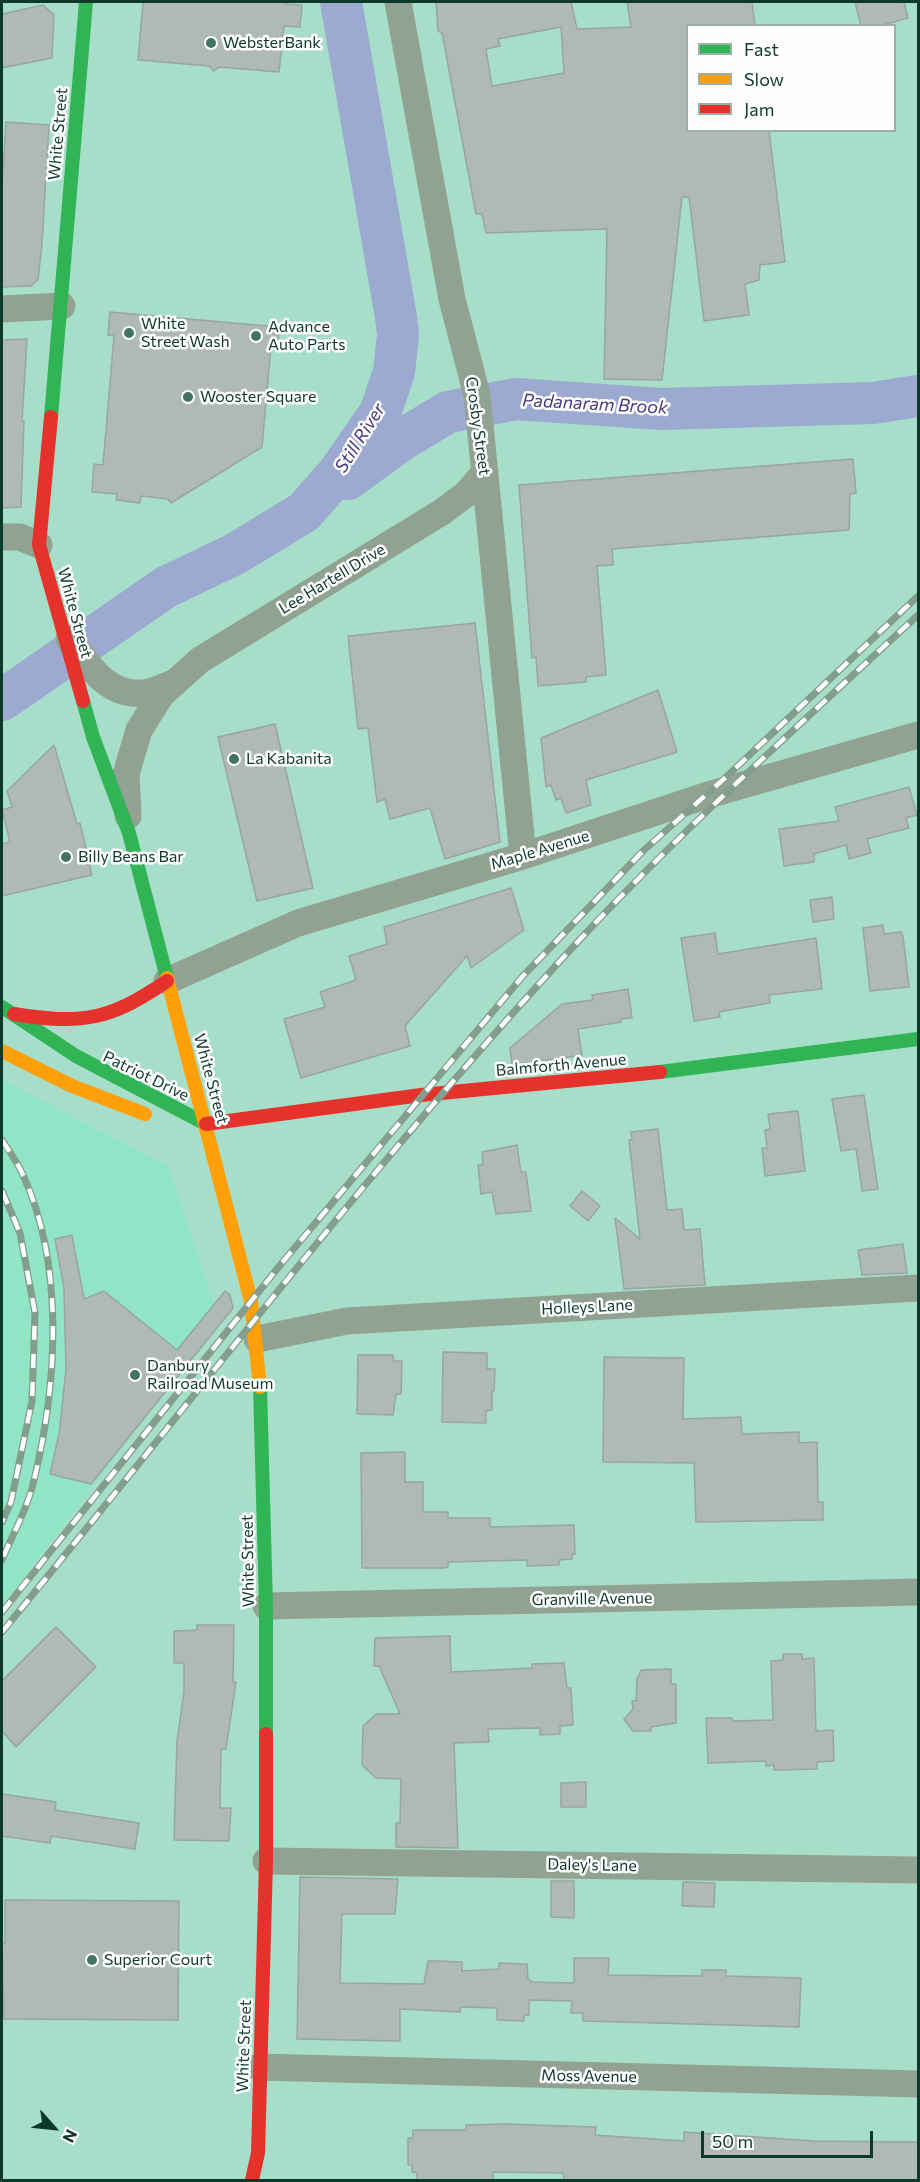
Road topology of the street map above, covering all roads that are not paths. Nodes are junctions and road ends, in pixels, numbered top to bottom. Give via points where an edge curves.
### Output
1 (86, 2) edge
2 (398, 2) edge
3 (62, 306) junction
4 (2, 309) edge
5 (484, 462) junction
6 (2, 537) edge
7 (39, 545) junction
8 (60, 622) joint
9 (176, 682) junction
10 (90, 688) junction
11 (918, 735) edge
12 (129, 833) junction
13 (523, 856) junction
14 (167, 981) junction
15 (6, 1010) edge
16 (918, 1039) edge
17 (2, 1051) edge
18 (206, 1124) junction
19 (918, 1288) edge
20 (257, 1339) junction
21 (918, 1592) edge
22 (266, 1606) junction
23 (266, 1861) junction
24 (918, 1870) edge
25 (259, 2067) junction
26 (918, 2085) edge
27 (252, 2181) edge

1 - 3 main road, White Street
2 - 5 street, Crosby Street via 452,299 477,394
3 - 4 street
3 - 7 main road, White Street
5 - 9 street, Lee Hartell Drive via 466,494 442,512 200,660
5 - 13 street, Crosby Street
6 - 7 street via 20,537
7 - 8 main road, White Street
8 - 10 street, Lee Hartell Drive
9 - 10 street, Lee Hartell Drive via 143,693
9 - 12 street, Lee Hartell Drive via 161,695 139,730 126,774
10 - 12 main road, White Street
11 - 13 street, Maple Avenue via 708,795
12 - 14 main road, White Street
13 - 14 street, Maple Avenue via 298,923
14 - 15 main road, Patriot Drive via 120,1010 81,1021 47,1020
14 - 18 main road, White Street
15 - 18 main road, Patriot Drive via 47,1041 101,1073
16 - 18 main road, Balmforth Avenue via 662,1072 421,1095
17 - 18 main road, Patriot Drive via 90,1095 161,1118
18 - 20 main road, White Street
19 - 20 street, Holleys Lane via 347,1321
20 - 22 main road, White Street
21 - 22 street, Granville Avenue
22 - 23 main road, White Street
23 - 24 street, Daley's Lane
23 - 25 main road, White Street
25 - 26 street, Moss Avenue
25 - 27 main road, White Street via 258,2153

